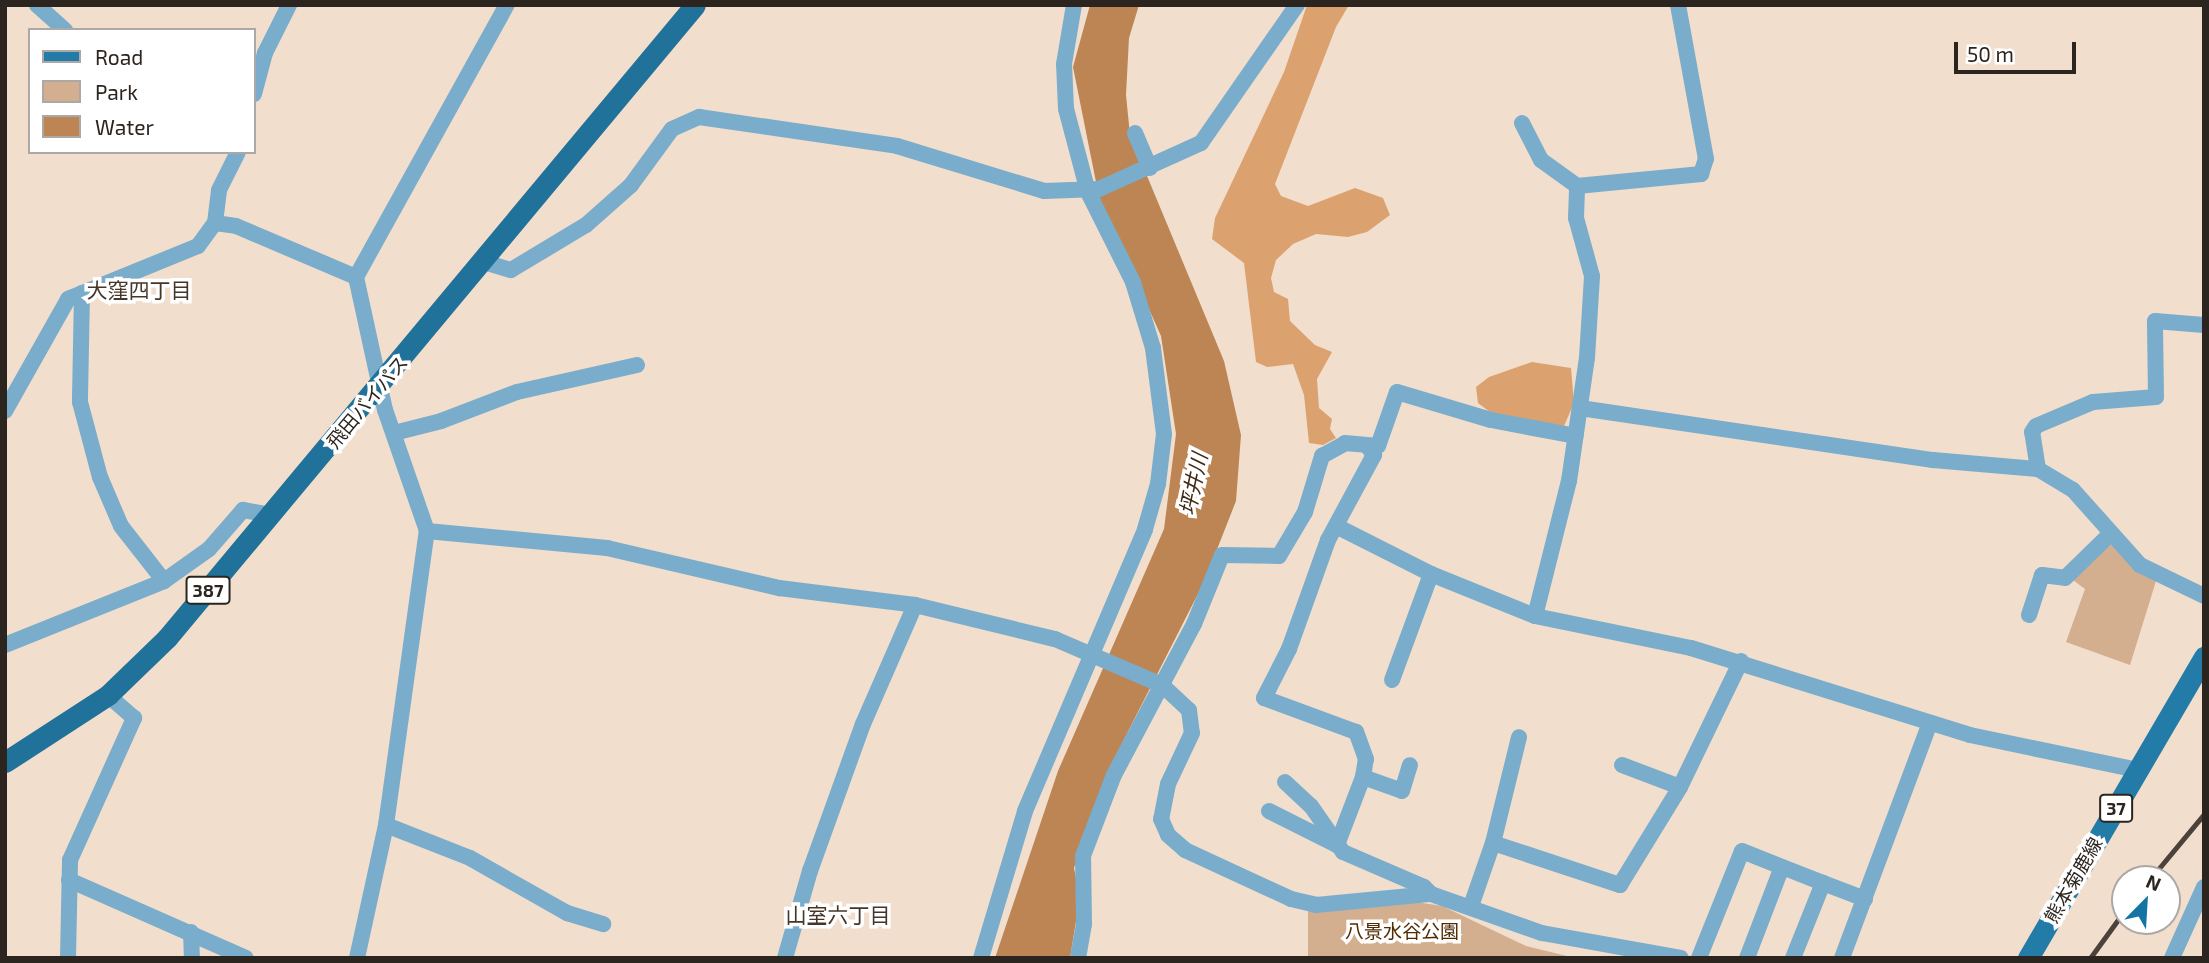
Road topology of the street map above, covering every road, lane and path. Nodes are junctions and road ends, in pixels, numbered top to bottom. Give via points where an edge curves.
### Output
1 (37, 5) edge
2 (289, 5) edge
3 (507, 5) edge
4 (695, 5) edge
5 (1074, 5) edge
6 (1297, 5) edge
7 (1678, 5) edge
8 (63, 28) edge
9 (256, 87) edge
10 (1522, 123) dead end
11 (1135, 133) dead end
12 (237, 154) edge
13 (1146, 169) junction
14 (1577, 186) junction
15 (1093, 191) junction
16 (215, 223) junction
17 (484, 262) junction
18 (356, 276) junction
19 (82, 293) junction
20 (2204, 325) edge
21 (637, 365) dead end
22 (381, 385) junction
23 (1580, 408) junction
24 (5, 411) edge
25 (394, 433) junction
26 (1576, 436) junction
27 (1369, 448) junction
28 (2038, 469) junction
29 (272, 515) junction
30 (1338, 527) junction
31 (427, 531) junction
32 (2109, 535) junction
33 (1431, 573) junction
34 (164, 581) junction
35 (2204, 596) edge
36 (915, 605) junction
37 (2029, 615) dead end
38 (1535, 616) junction
39 (5, 645) edge
40 (1096, 654) junction
41 (2204, 657) edge
42 (1741, 661) junction
43 (1392, 680) dead end
44 (1155, 681) junction
45 (108, 695) junction
46 (1930, 723) junction
47 (1520, 737) dead end
48 (5, 762) edge
49 (1410, 765) dead end
50 (1622, 765) dead end
51 (2138, 770) junction
52 (1363, 777) junction
53 (1284, 782) dead end
54 (1679, 787) junction
55 (1269, 811) dead end
56 (386, 825) junction
57 (1493, 843) junction
58 (1337, 845) junction
59 (1783, 867) junction
60 (69, 880) junction
61 (1823, 883) junction
62 (2204, 887) edge
63 (1431, 894) junction
64 (1865, 899) junction
65 (1471, 906) junction
66 (603, 924) dead end
67 (191, 932) junction
68 (68, 958) edge
69 (192, 958) edge
70 (246, 958) edge
71 (357, 958) edge
72 (785, 958) edge
73 (981, 958) edge
74 (1078, 958) edge
75 (1681, 958) edge
76 (1699, 958) edge
77 (1747, 958) edge
78 (1793, 958) edge
79 (1842, 958) edge
80 (2028, 958) edge
81 (2172, 958) edge

1 - 8 street
2 - 9 street via 265,53
3 - 18 street
4 - 17 highway, 飛田バイパス / 387
5 - 15 street via 1064,64 1066,109
6 - 13 street via 1201,143
7 - 14 street via 1706,167 1701,174
10 - 14 street via 1541,160
11 - 13 street
12 - 16 street via 219,190
13 - 15 street
14 - 23 street via 1575,209 1592,276
15 - 17 street via 1044,191 897,146 699,117 672,129 631,185 586,225 511,270
15 - 40 street via 1133,282 1153,348 1164,434 1158,484 1145,529
16 - 18 street via 236,226
16 - 19 street via 198,246
17 - 22 highway, 飛田バイパス / 387
18 - 22 street
19 - 24 street via 68,299 58,312
19 - 34 street via 80,402 100,477 121,526
20 - 28 street via 2155,321 2156,397 2093,402 2036,426 2032,432
21 - 25 street via 517,392
22 - 25 street
22 - 29 highway, 飛田バイパス / 387
23 - 26 street
23 - 28 street via 1933,460
25 - 31 street
26 - 27 street via 1491,420 1397,392 1382,439
26 - 38 street
27 - 30 street via 1374,455
27 - 44 street via 1345,443 1322,456 1306,512 1279,556 1222,555
28 - 32 street via 2073,490
29 - 34 street via 243,510 209,549
29 - 45 highway, 飛田バイパス / 387 via 167,638
30 - 33 street
30 - 52 street via 1264,698 1356,732 1366,759
31 - 36 street via 607,548 779,588
31 - 56 street
32 - 35 street via 2151,572
32 - 37 street via 2065,578 2042,575
33 - 38 street
33 - 43 street
34 - 39 street
36 - 40 street
36 - 72 street via 859,734 810,871
38 - 42 street
40 - 44 street
40 - 73 street via 1025,811
41 - 51 main road, 熊本菊鹿線 / 37
42 - 46 street
42 - 54 street
44 - 63 street via 1189,710 1191,721 1192,733 1161,805 1168,835 1185,850 1291,899 1315,905
44 - 74 street via 1083,856 1084,925
45 - 48 highway, 飛田バイパス / 387
45 - 60 street via 134,718 70,860
46 - 51 street
46 - 64 street
47 - 57 street
49 - 52 street via 1402,791
50 - 54 street
51 - 80 main road, 熊本菊鹿線 / 37
52 - 58 street
53 - 58 street via 1318,814
54 - 57 street via 1620,886
55 - 58 street
56 - 66 street via 470,858 567,913
56 - 71 street
57 - 65 street
58 - 63 street
59 - 61 street
59 - 76 street via 1742,851
59 - 77 street
60 - 67 street
60 - 68 street
61 - 64 street
61 - 78 street
62 - 81 street
63 - 65 street
64 - 79 street
65 - 75 street via 1542,933
67 - 69 street
67 - 70 street

